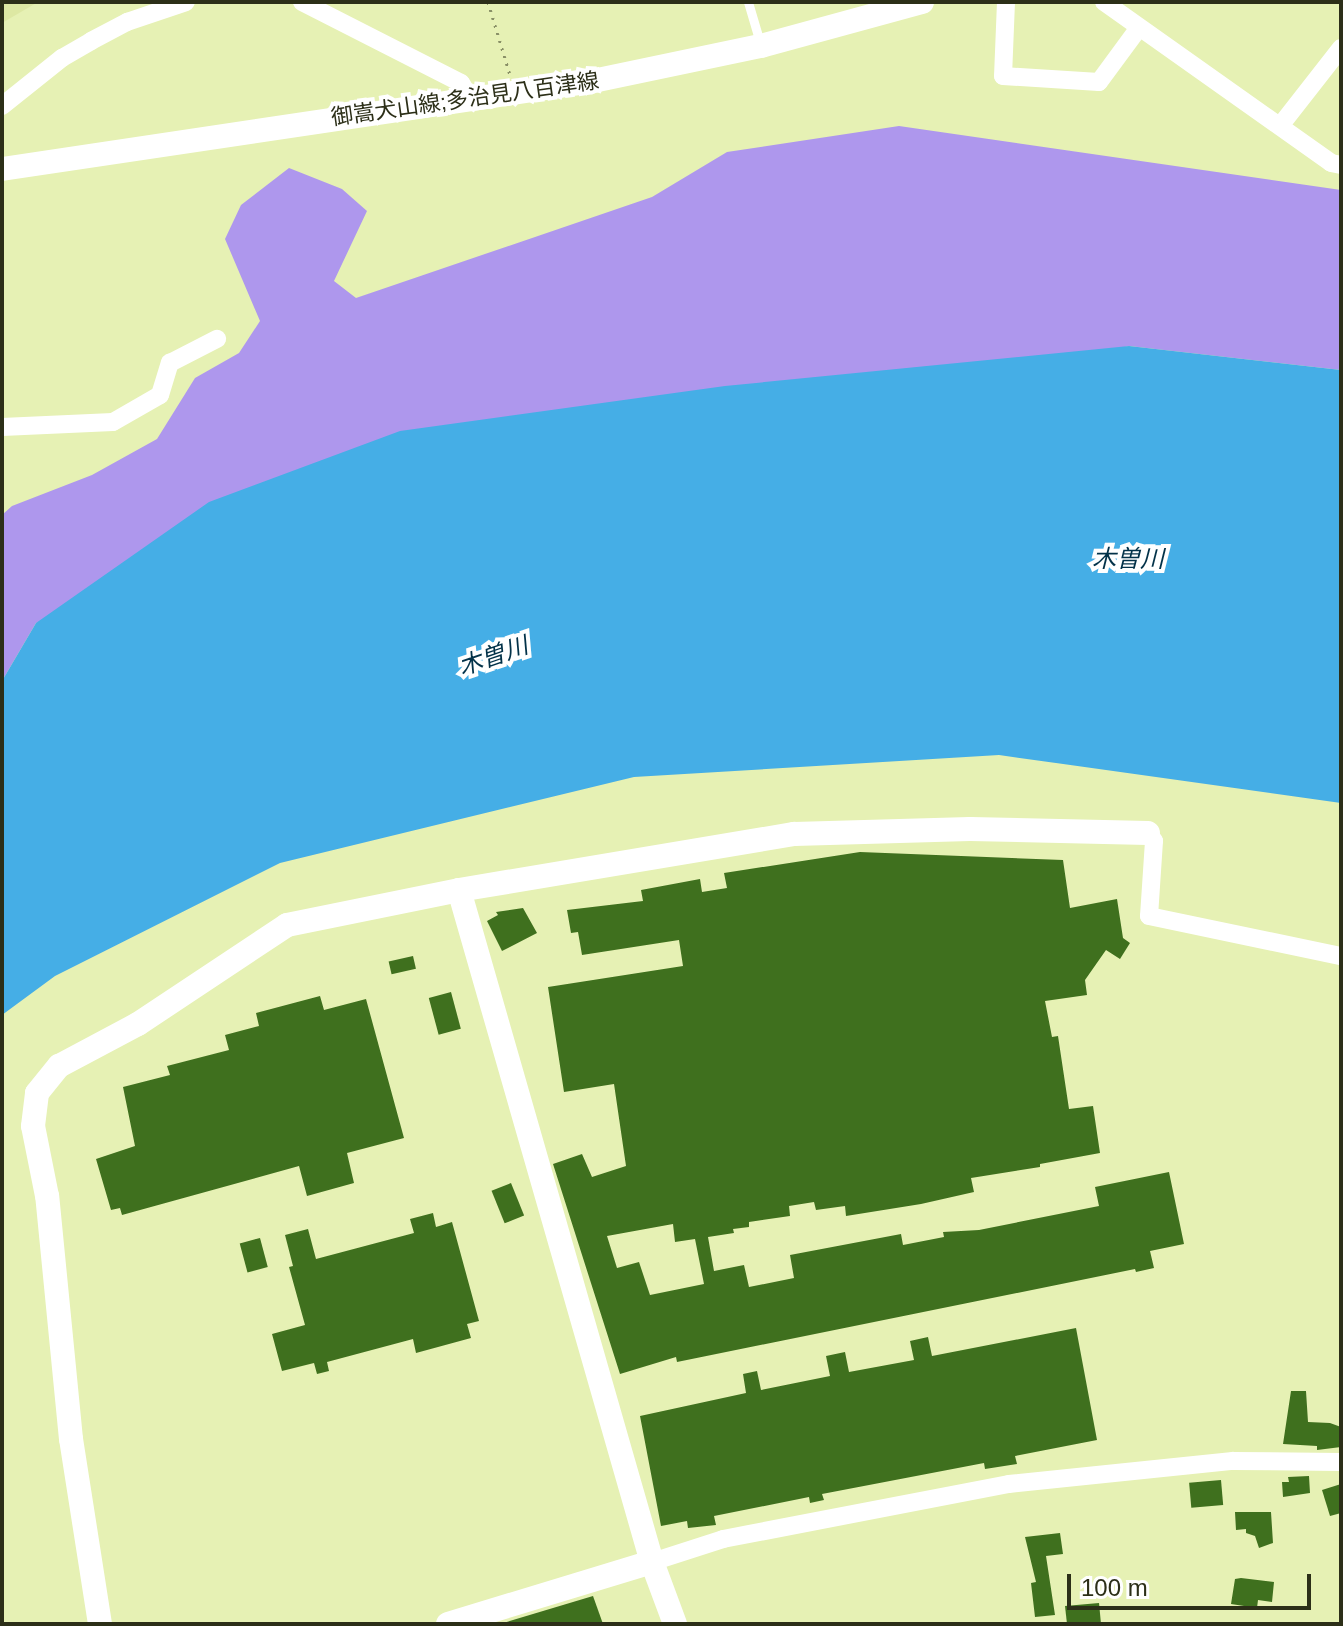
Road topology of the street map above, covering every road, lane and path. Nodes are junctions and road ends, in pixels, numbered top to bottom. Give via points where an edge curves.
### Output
1 (186, 2) edge
2 (302, 2) edge
3 (488, 2) edge
4 (748, 2) edge
5 (922, 2) edge
6 (1006, 2) edge
7 (1104, 2) edge
8 (1138, 29) junction
9 (761, 46) junction
10 (1341, 48) edge
11 (516, 94) junction
12 (470, 98) junction
13 (2, 106) edge
14 (1280, 126) junction
15 (1341, 165) edge
16 (2, 169) edge
17 (217, 339) dead end
18 (2, 427) edge
19 (1148, 833) joint
20 (459, 890) junction
21 (1341, 956) edge
22 (1341, 1462) edge
23 (652, 1562) junction
24 (100, 1624) edge
25 (448, 1624) edge
26 (675, 1624) edge

1 - 13 street via 91,41
2 - 12 street via 461,83
3 - 11 path
4 - 9 lane
5 - 9 street, 御嵩犬山線;多治見八百津線
6 - 8 street via 1003,76 1099,82
7 - 8 street
8 - 14 street
9 - 11 street, 御嵩犬山線;多治見八百津線
10 - 14 street
11 - 12 street, 御嵩犬山線;多治見八百津線
12 - 16 street, 御嵩犬山線;多治見八百津線
14 - 15 street
17 - 18 street via 170,363 160,395 113,422
19 - 20 street via 970,829 794,834
19 - 21 street via 1154,841 1149,916
20 - 23 street
20 - 24 street via 287,925 138,1024 59,1066 37,1093 33,1126 47,1196 71,1439
22 - 23 street via 1233,1461 1009,1484 723,1539
23 - 25 street
23 - 26 street

